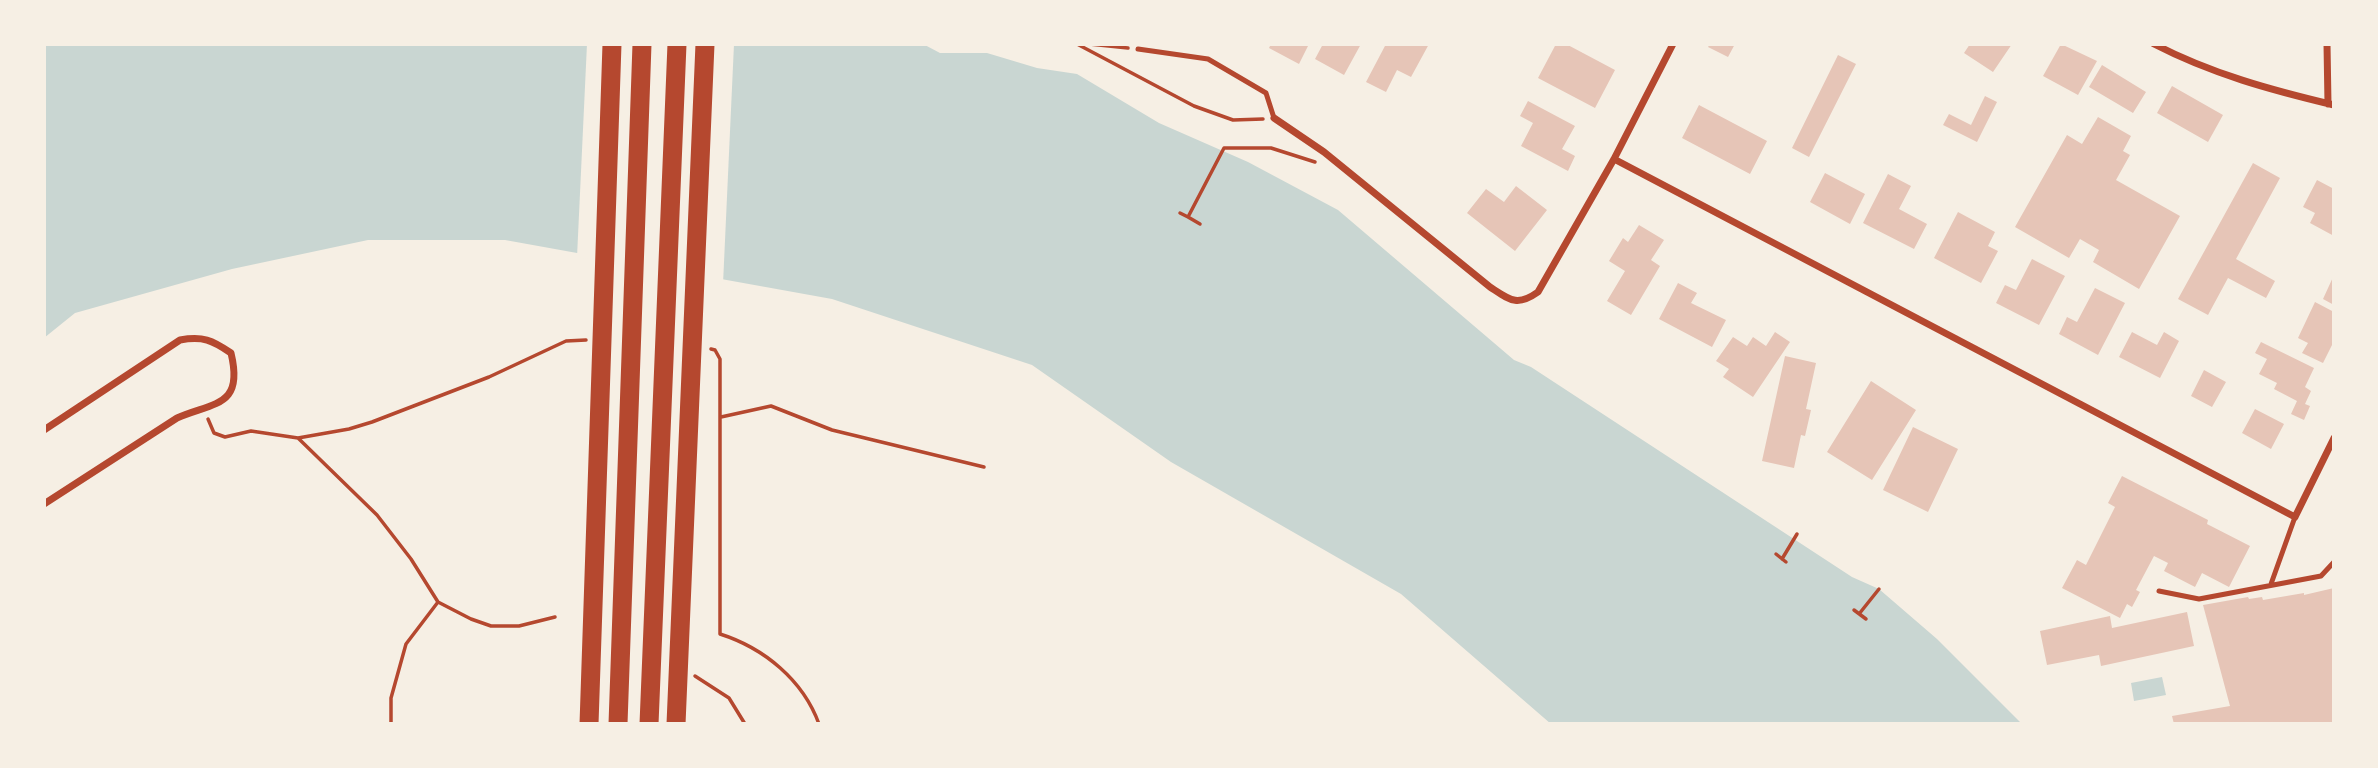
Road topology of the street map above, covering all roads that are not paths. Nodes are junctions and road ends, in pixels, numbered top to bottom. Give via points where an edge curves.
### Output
1 (612, 44) edge
2 (642, 44) edge
3 (677, 44) edge
4 (705, 44) edge
5 (1673, 44) edge
6 (2154, 44) edge
7 (2327, 44) edge
8 (1138, 49) road end
9 (2331, 104) edge
10 (1274, 118) joint
11 (1614, 159) junction
12 (44, 430) edge
13 (2334, 438) edge
14 (44, 504) edge
15 (2295, 517) junction
16 (2334, 562) edge
17 (2271, 584) junction
18 (2160, 591) dead end
19 (589, 724) edge
20 (618, 724) edge
21 (649, 724) edge
22 (676, 724) edge

1 - 19 highway
2 - 20 highway
3 - 21 highway
4 - 22 highway
5 - 11 street
6 - 9 street via 2190,63 2263,89
7 - 9 street
8 - 10 lane via 1208,59 1266,93
10 - 11 street via 1324,152 1512,301 1526,301 1538,292
11 - 15 street
12 - 14 street via 180,340 197,337 231,353 236,372 232,390 220,403 177,418
13 - 15 street
15 - 17 lane
16 - 17 lane via 2321,576
17 - 18 lane via 2199,599

